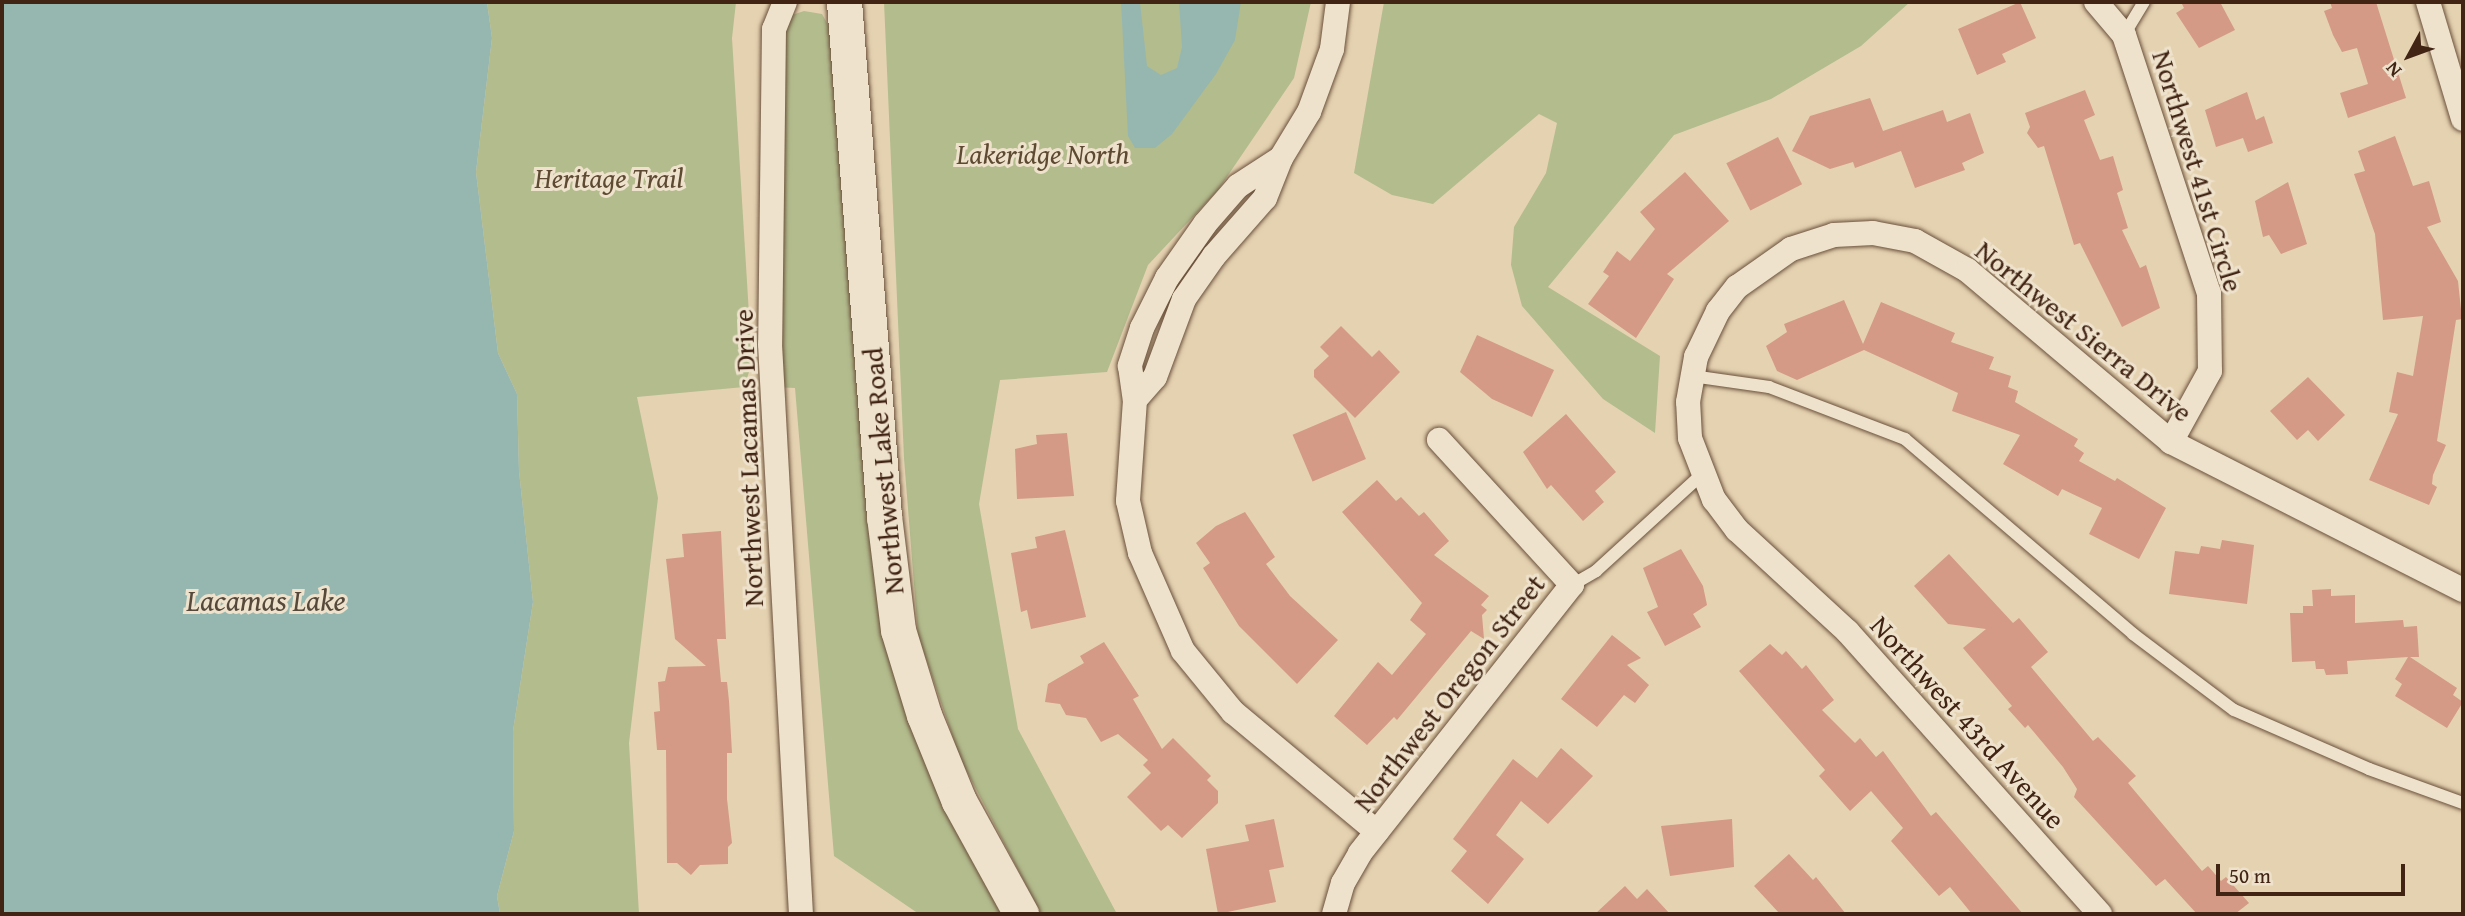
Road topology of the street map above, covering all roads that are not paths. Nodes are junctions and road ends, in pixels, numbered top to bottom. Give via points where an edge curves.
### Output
1 (785, 2) edge
2 (844, 2) edge
3 (1338, 2) edge
4 (2096, 2) edge
5 (2144, 2) edge
6 (2428, 2) edge
7 (2124, 35) junction
8 (2463, 119) edge
9 (1692, 376) junction
10 (1440, 440) dead end
11 (2171, 442) junction
12 (1700, 475) junction
13 (1787, 574) joint
14 (1572, 585) junction
15 (2463, 590) edge
16 (2463, 803) edge
17 (1377, 832) junction
18 (801, 914) edge
19 (1021, 914) edge
20 (1334, 914) edge
21 (2100, 914) edge

1 - 18 street, Northwest Lacamas Drive via 774,29 770,344
2 - 19 main road, Northwest Lake Road via 884,516 898,630 924,715 959,801
3 - 17 street via 1332,48 1309,112 1281,158 1238,186 1167,278 1130,366 1135,400 1128,501 1143,563 1183,651 1233,712
4 - 7 street, Northwest 41st Circle
5 - 7 lane
6 - 8 street
7 - 11 street, Northwest 41st Circle via 2209,293 2210,371
9 - 11 street, Northwest Sierra Drive via 1718,311 1737,286 1791,249 1834,235 1873,233 1915,241 1967,270
9 - 12 street, Northwest Sierra Drive via 1690,438
9 - 16 lane via 1769,387 1905,439 2133,634 2234,709 2369,769
10 - 14 street
11 - 15 street, Northwest Sierra Drive
12 - 13 street, Northwest Sierra Drive via 1737,530
12 - 14 lane, Northwest Oregon Street via 1596,571
13 - 21 street, Northwest 43rd Avenue via 1848,632
14 - 17 street, Northwest Oregon Street
17 - 20 street, Northwest Oregon Street via 1343,883

